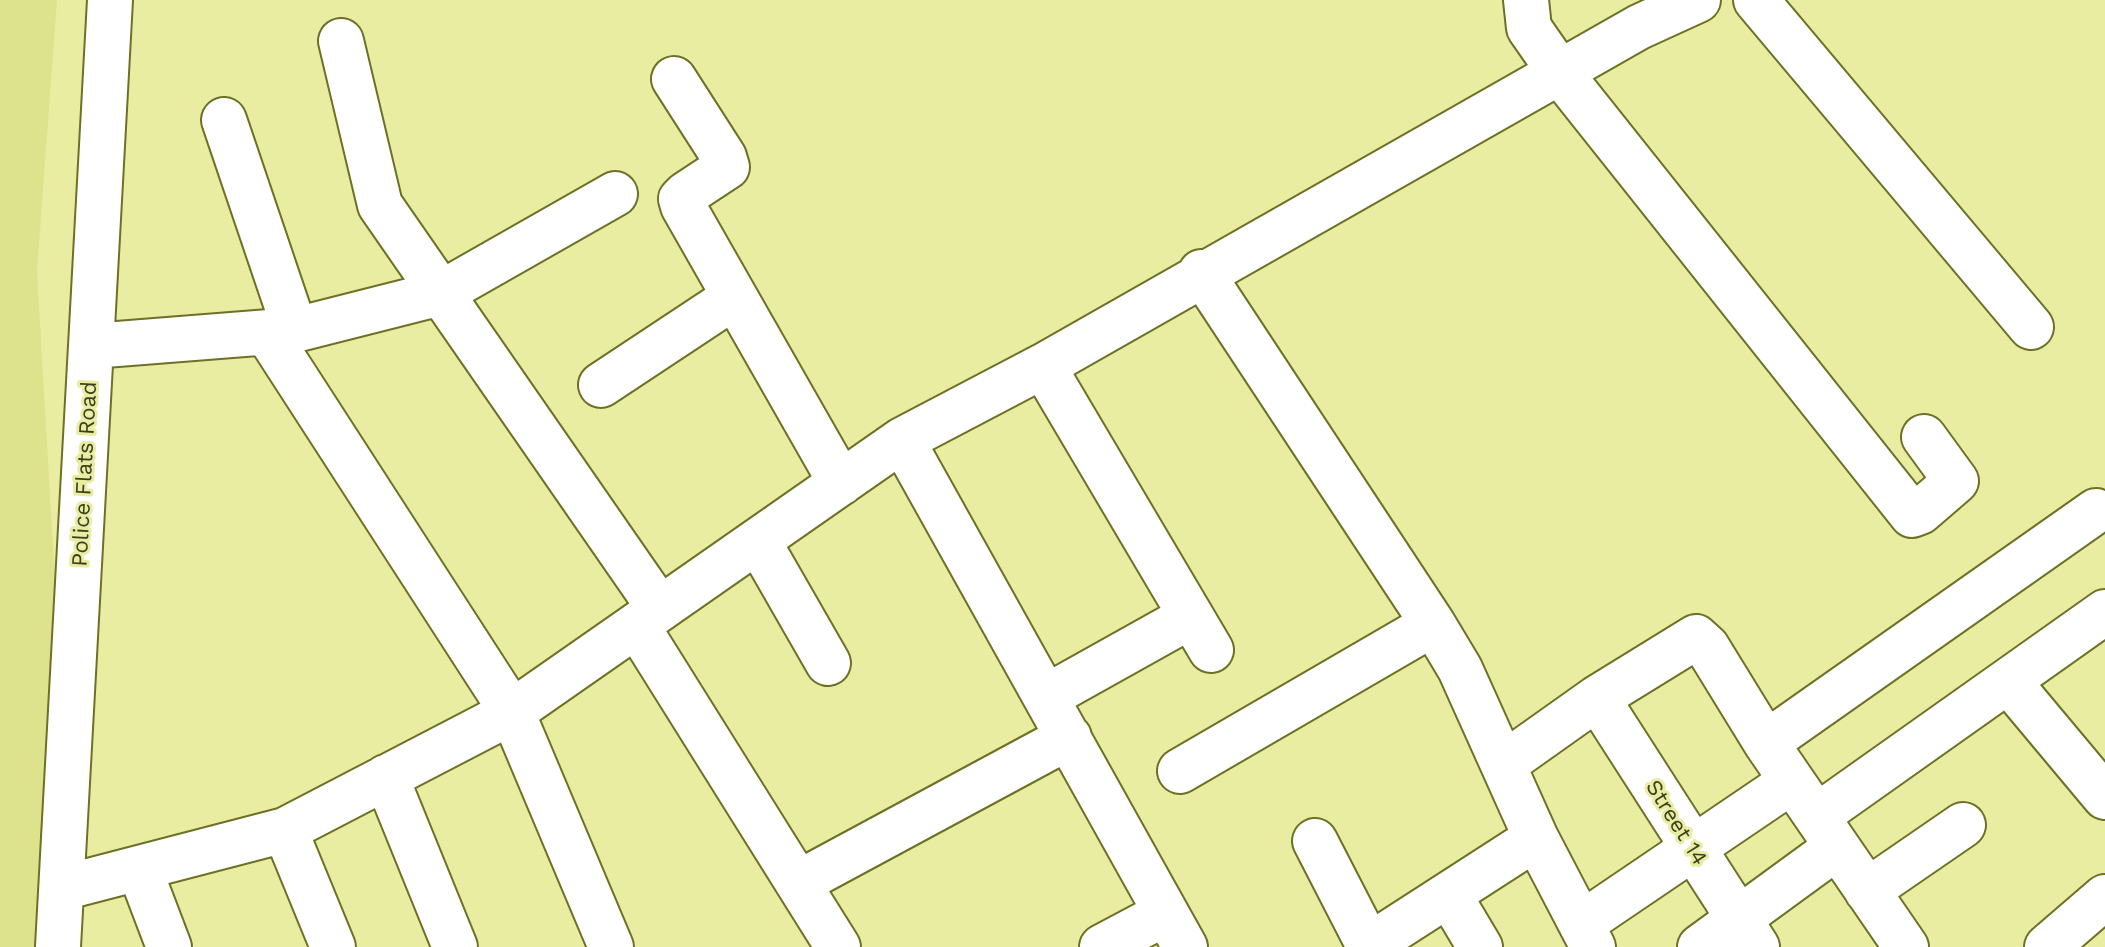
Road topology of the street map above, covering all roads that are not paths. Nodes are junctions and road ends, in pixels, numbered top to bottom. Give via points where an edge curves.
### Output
1 (110, 0) edge
2 (1526, 0) edge
3 (1698, 0) edge
4 (1756, 0) edge
5 (341, 41) dead end
6 (1561, 74) junction
7 (674, 79) dead end
8 (224, 120) dead end
9 (615, 194) dead end
10 (1201, 272) junction
11 (441, 293) junction
12 (734, 297) junction
13 (2031, 327) dead end
14 (281, 331) junction
15 (92, 346) junction
16 (1043, 366) junction
17 (601, 385) dead end
18 (1924, 437) dead end
19 (902, 440) junction
20 (841, 483) junction
21 (2096, 511) dead end
22 (758, 541) junction
23 (2105, 612) edge
24 (649, 618) junction
25 (1433, 624) junction
26 (828, 663) dead end
27 (2008, 681) junction
28 (1046, 697) junction
29 (1597, 698) junction
30 (512, 712) junction
31 (1069, 737) junction
32 (1766, 743) junction
33 (1504, 764) junction
34 (1180, 771) dead end
35 (386, 777) junction
36 (1792, 781) junction
37 (2105, 797) edge
38 (1963, 825) dead end
39 (285, 830) junction
40 (1827, 832) junction
41 (1536, 838) junction
42 (1315, 841) dead end
43 (1691, 849) junction
44 (139, 868) junction
45 (800, 882) junction
46 (62, 888) junction
47 (1867, 891) junction
48 (1449, 895) junction
49 (2105, 897) edge
50 (1176, 930) edge
51 (1748, 933) edge
52 (1587, 936) edge
53 (1368, 946) edge
54 (58, 947) edge
55 (169, 947) edge
56 (333, 947) edge
57 (455, 947) edge
58 (611, 947) edge
59 (838, 947) edge
60 (1102, 947) edge
61 (1480, 947) edge
62 (1700, 947) edge
63 (1906, 947) edge
64 (2047, 947) edge

1 - 15 street, Police Flats Road
2 - 6 street via 1529,28
3 - 6 street via 1639,27
4 - 13 street
5 - 11 street via 380,205
6 - 10 street
6 - 18 street via 1912,515 1956,481
7 - 12 street via 727,167 681,199
8 - 14 street
9 - 11 street
10 - 16 street
10 - 25 street
11 - 14 street
11 - 24 street
12 - 17 street
12 - 20 street
14 - 15 street
14 - 30 street
15 - 46 street, Police Flats Road
16 - 19 street
16 - 28 street via 1201,633
19 - 20 street
19 - 28 street
20 - 22 street
21 - 32 street
22 - 24 street
22 - 26 street
23 - 27 street
24 - 30 street
24 - 45 street
25 - 33 street
25 - 34 street
27 - 37 street
27 - 40 street
28 - 31 street
29 - 32 street via 1696,637
29 - 33 street
29 - 43 street, Street 14
30 - 35 street
30 - 58 street
31 - 45 street
31 - 50 street
32 - 36 street
33 - 41 street
35 - 39 street
35 - 57 street
36 - 40 street
36 - 43 street
38 - 47 street
39 - 44 street
39 - 56 street
40 - 47 street
40 - 51 street
41 - 48 street
41 - 52 street
42 - 53 street
43 - 51 street, Street 14
43 - 52 street
44 - 46 street
44 - 55 street
45 - 59 street
46 - 54 street, Police Flats Road
47 - 63 street
48 - 53 street
48 - 61 street
49 - 64 street
50 - 60 street
51 - 62 street

